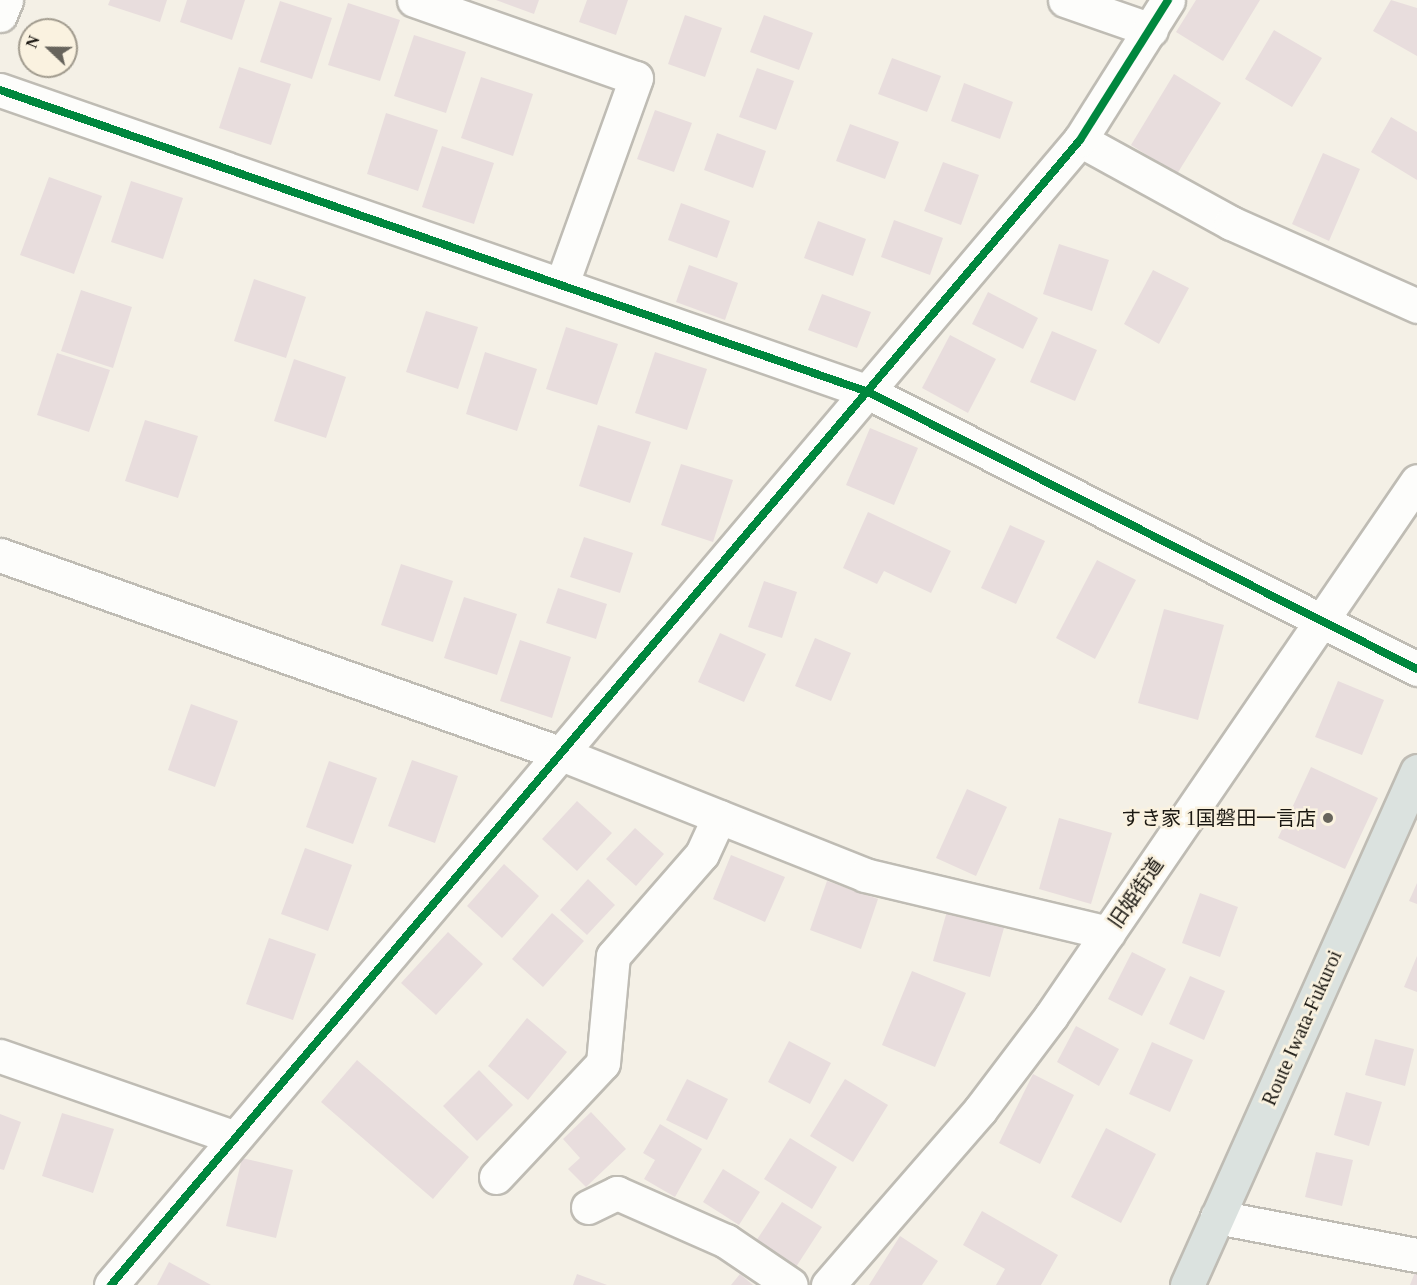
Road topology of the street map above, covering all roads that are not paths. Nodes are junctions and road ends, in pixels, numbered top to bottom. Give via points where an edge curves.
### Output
1 (6, 0) edge
2 (414, 0) edge
3 (1065, 0) edge
4 (1168, 0) edge
5 (0, 15) edge
6 (1151, 30) junction
7 (0, 90) edge
8 (1080, 140) junction
9 (562, 284) junction
10 (1417, 306) edge
11 (867, 392) junction
12 (1417, 481) edge
13 (0, 555) edge
14 (1322, 623) junction
15 (1417, 669) edge
16 (559, 753) junction
17 (1417, 771) edge
18 (719, 817) junction
19 (1108, 933) junction
20 (0, 1056) edge
21 (233, 1137) junction
22 (496, 1177) dead end
23 (588, 1207) dead end
24 (1217, 1217) junction
25 (1417, 1256) edge
26 (111, 1285) edge
27 (791, 1285) edge
28 (828, 1285) edge
29 (1187, 1285) edge

1 - 5 street
2 - 9 street via 636,78
3 - 6 street
4 - 6 street
6 - 8 street
7 - 9 street
8 - 10 street via 1231,223
8 - 11 street
9 - 11 street
11 - 14 street
11 - 16 street
12 - 14 street, 旧姫街道
13 - 16 street
14 - 15 street
14 - 19 street, 旧姫街道
16 - 18 street
16 - 21 street
17 - 24 main road, Route Iwata-Fukuroi
18 - 19 street via 865,875
18 - 22 street via 702,854 613,956 603,1063
19 - 28 street, 旧姫街道 via 980,1110
20 - 21 street
21 - 26 street
23 - 27 street via 617,1193 726,1241
24 - 25 street
24 - 29 main road, Route Iwata-Fukuroi

